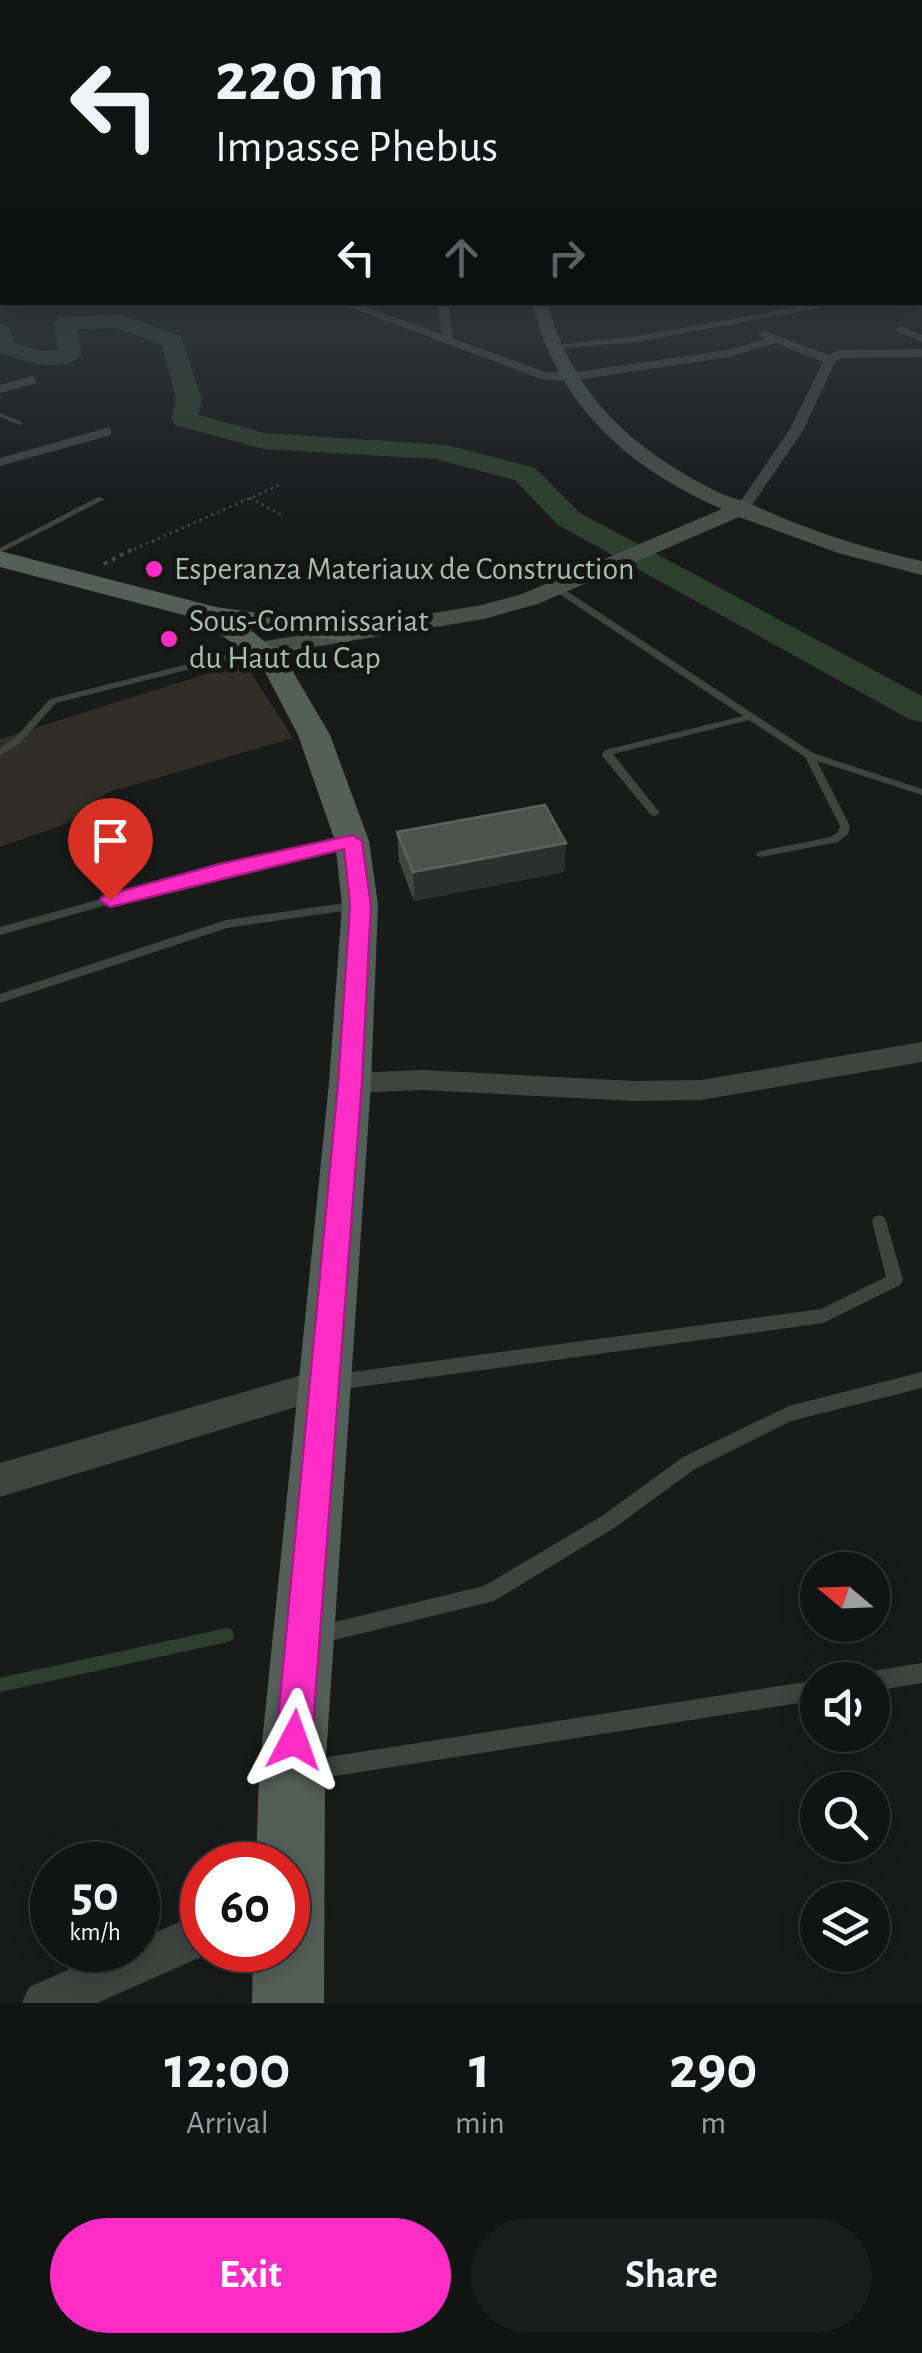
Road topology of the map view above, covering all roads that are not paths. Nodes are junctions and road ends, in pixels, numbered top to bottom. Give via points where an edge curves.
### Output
1 (405, 325) edge
2 (445, 325) edge
3 (545, 325) edge
4 (713, 325) edge
5 (740, 325) edge
6 (900, 329) dead end
7 (776, 339) junction
8 (922, 339) edge
9 (447, 341) junction
10 (552, 346) junction
11 (922, 353) edge
12 (830, 360) junction
13 (570, 377) junction
14 (33, 380) dead end
15 (0, 389) edge
16 (0, 415) edge
17 (20, 424) dead end
18 (106, 432) dead end
19 (0, 462) edge
20 (101, 499) dead end
21 (743, 508) junction
22 (0, 551) edge
23 (0, 558) edge
24 (922, 568) edge
25 (566, 583) junction
26 (209, 612) junction
27 (348, 634) junction
28 (259, 649) junction
29 (749, 717) junction
30 (0, 753) edge
31 (809, 754) junction
32 (922, 792) edge
33 (655, 814) dead end
34 (352, 841) junction
35 (762, 854) dead end
36 (360, 905) junction
37 (0, 931) edge
38 (0, 999) edge
39 (922, 1052) edge
40 (350, 1083) junction
41 (880, 1221) dead end
42 (922, 1380) edge
43 (322, 1384) junction
44 (0, 1480) edge
45 (301, 1639) junction
46 (922, 1674) edge
47 (890, 1678) edge
48 (800, 1693) edge
49 (292, 1773) junction
50 (290, 1842) edge
51 (180, 1944) edge
52 (288, 1972) edge
53 (45, 2003) edge
54 (288, 2003) edge

1 - 9 street
2 - 9 street
3 - 10 main road
4 - 10 street
5 - 7 street
6 - 8 street
7 - 12 street
7 - 13 street
9 - 13 street via 532,373
10 - 13 main road
11 - 12 street via 838,354
12 - 21 street via 798,429
13 - 21 main road via 624,444
14 - 15 street
16 - 17 lane
18 - 19 street
20 - 22 lane
21 - 24 main road via 846,548
21 - 25 main road
23 - 26 main road
25 - 27 main road via 484,612
25 - 29 lane
26 - 27 main road
26 - 28 main road
27 - 28 main road
28 - 30 lane via 53,701
28 - 34 main road via 276,666 314,735
29 - 31 lane
29 - 33 lane via 609,752
31 - 32 lane
31 - 35 lane via 843,834
34 - 36 main road
34 - 37 lane
36 - 38 lane via 226,924
36 - 40 main road
39 - 40 street via 701,1090
40 - 43 main road
41 - 43 lane via 895,1280 823,1316
42 - 45 lane via 790,1414 706,1455 487,1594
43 - 44 street
43 - 45 main road
45 - 49 main road
46 - 47 lane
48 - 49 lane
49 - 50 main road
51 - 53 street
52 - 54 main road

